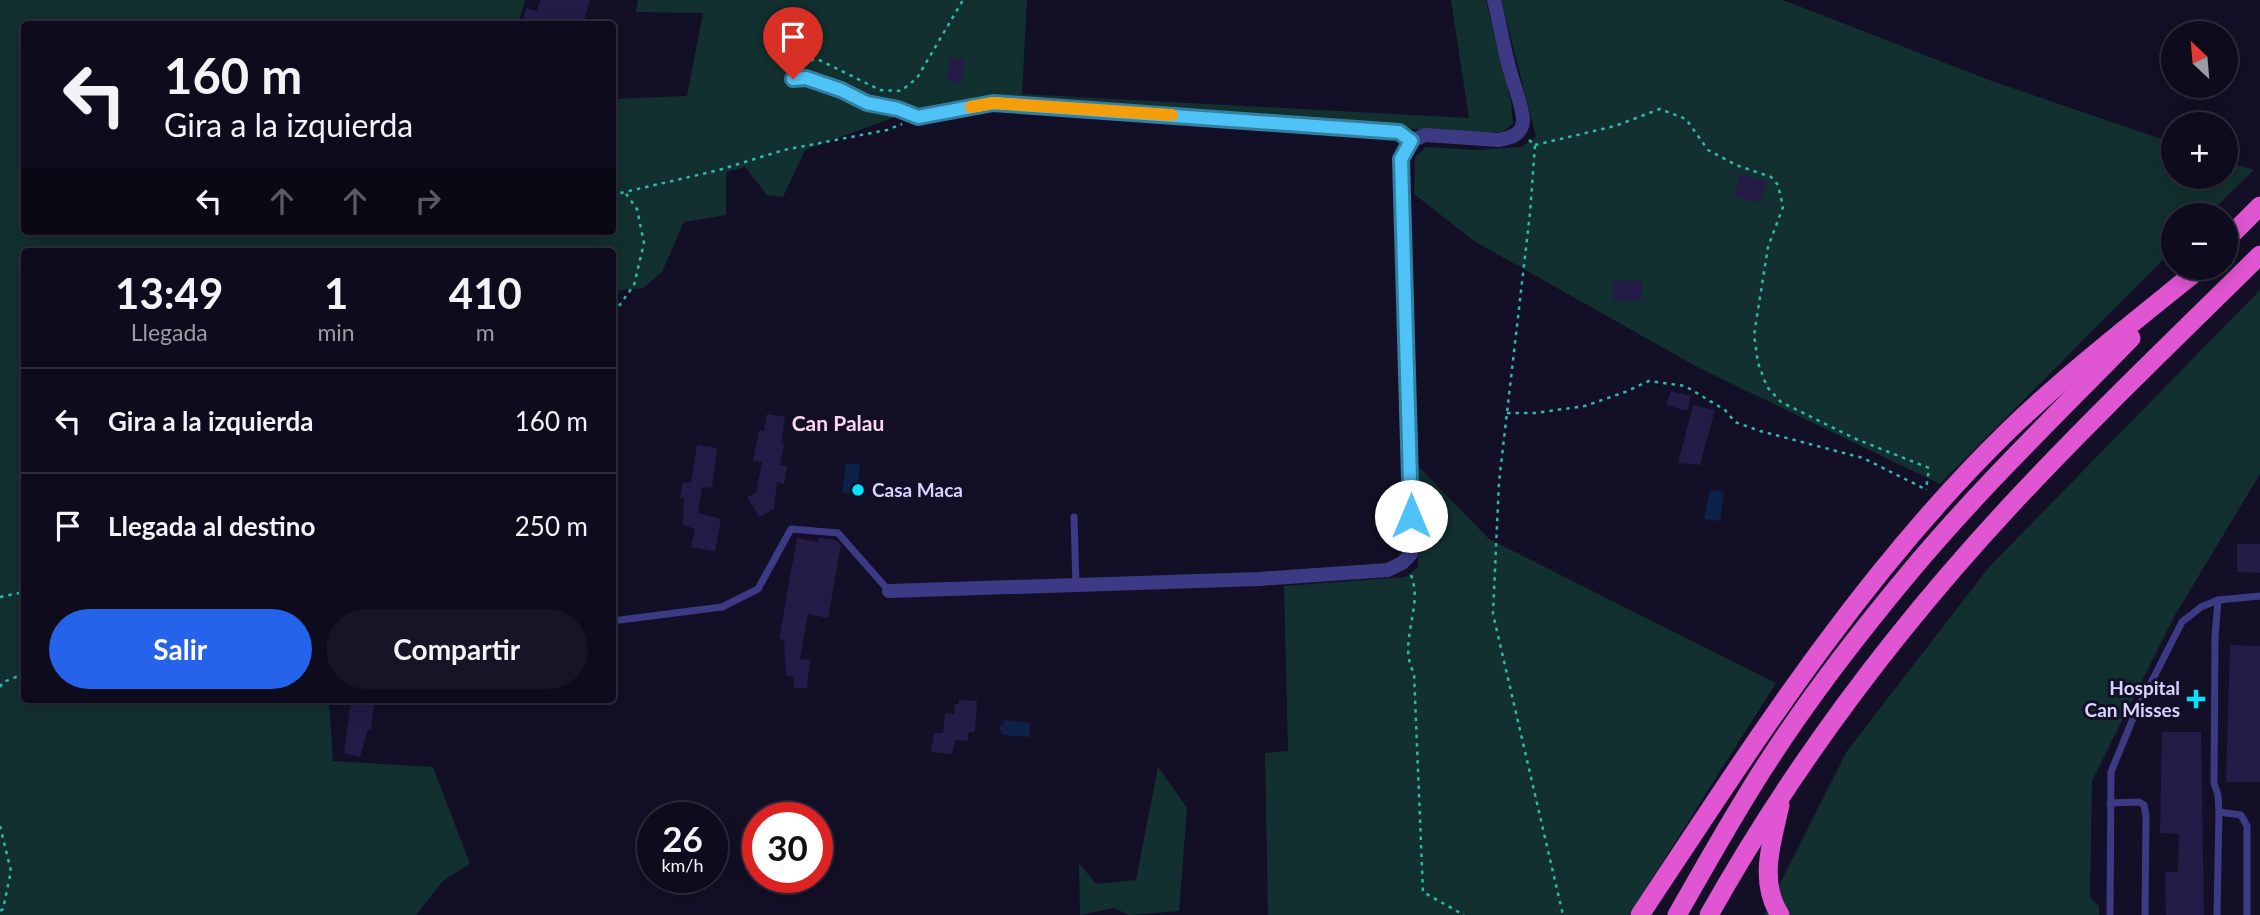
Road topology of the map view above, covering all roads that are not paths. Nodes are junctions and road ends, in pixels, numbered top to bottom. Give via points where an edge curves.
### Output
1 (1494, 0) edge
2 (793, 79) road end
3 (1411, 141) junction
4 (2260, 206) edge
5 (2238, 228) edge
6 (2260, 255) edge
7 (2185, 280) edge
8 (2187, 280) edge
9 (1074, 517) dead end
10 (1076, 586) junction
11 (889, 591) joint
12 (2260, 596) edge
13 (2218, 600) junction
14 (616, 620) edge
15 (1783, 791) junction
16 (2110, 803) junction
17 (2219, 812) junction
18 (1680, 909) edge
19 (1640, 915) edge
20 (1709, 915) edge
21 (1780, 915) edge
22 (2110, 915) edge
23 (2145, 915) edge
24 (2217, 915) edge
25 (2247, 915) edge

1 - 3 street via 1522,114 1519,131 1499,140 1424,135
2 - 3 lane via 806,78 867,103 918,117 993,103 1344,127 1399,132
3 - 10 street via 1401,159 1411,554 1388,570
4 - 5 highway
6 - 15 highway via 2010,506 1935,590
7 - 19 highway via 2007,432 1908,540 1783,700
8 - 18 highway via 1910,571 1770,758
9 - 10 lane
10 - 11 street
11 - 14 lane via 838,533 791,529 758,589 722,607
12 - 13 lane
13 - 16 lane via 2182,622 2111,772
13 - 17 lane via 2214,783
15 - 20 highway
15 - 21 highway via 1768,866 1768,883
16 - 22 lane
16 - 23 lane via 2144,805
17 - 24 lane
17 - 25 lane via 2241,815 2247,826

